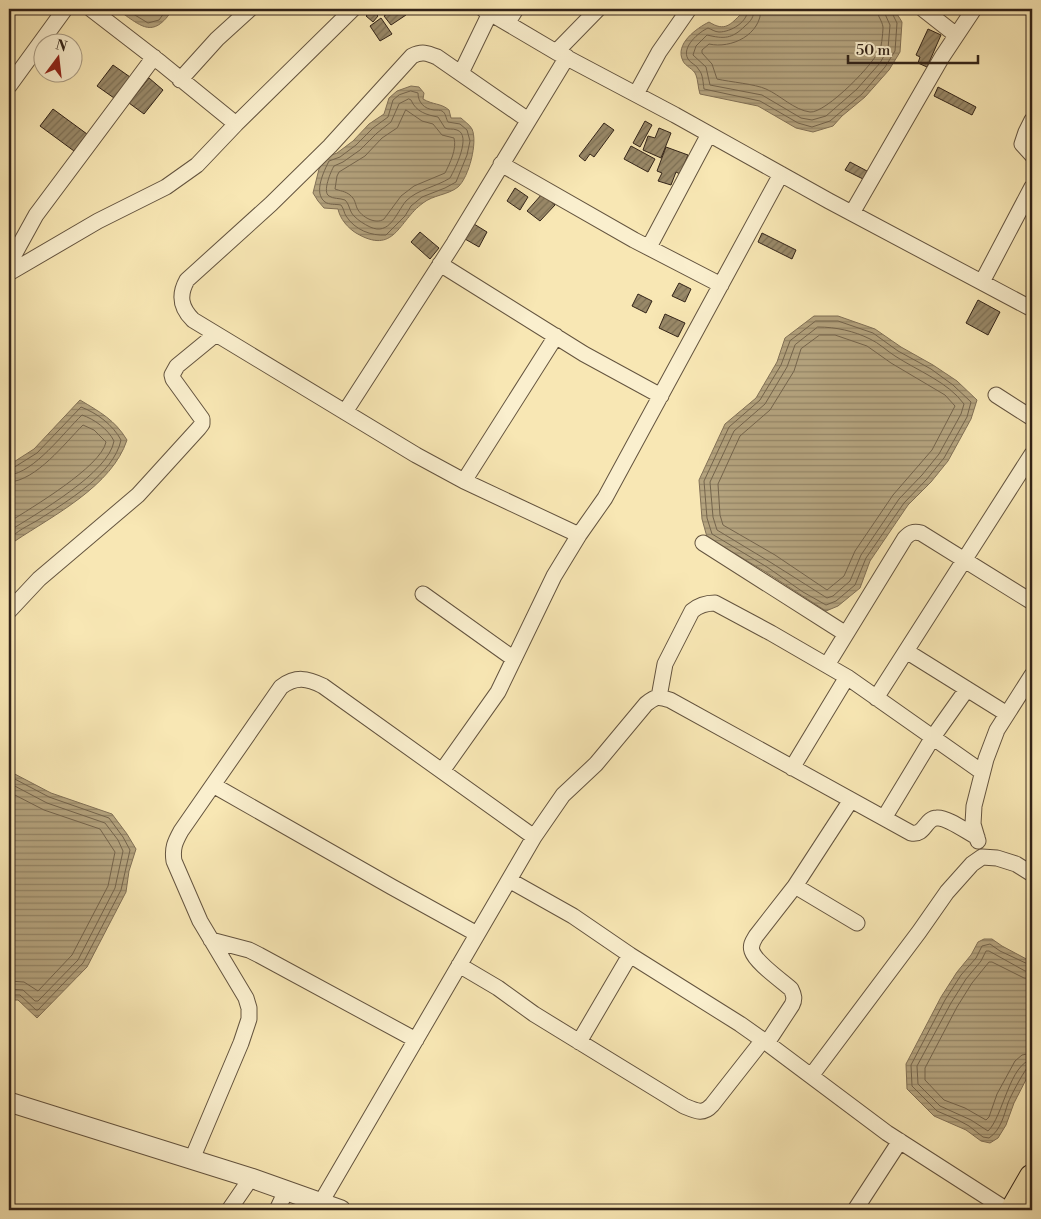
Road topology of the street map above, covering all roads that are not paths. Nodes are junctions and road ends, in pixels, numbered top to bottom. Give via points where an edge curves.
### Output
1 (65, 9) edge
2 (91, 9) edge
3 (250, 9) edge
4 (353, 9) edge
5 (516, 9) edge
6 (598, 9) edge
7 (689, 9) edge
8 (923, 9) edge
9 (974, 9) edge
10 (486, 11) edge
11 (508, 22) junction
12 (956, 35) junction
13 (561, 55) junction
14 (154, 57) junction
15 (460, 73) junction
16 (180, 80) junction
17 (9, 86) edge
18 (636, 94) junction
19 (528, 120) junction
20 (1032, 120) edge
21 (236, 124) junction
22 (710, 134) junction
23 (1032, 155) edge
24 (501, 164) junction
25 (781, 174) junction
26 (1032, 187) edge
27 (852, 213) junction
28 (649, 247) junction
29 (9, 264) edge
30 (440, 264) junction
31 (9, 273) edge
32 (982, 282) junction
33 (721, 285) junction
34 (1032, 309) edge
35 (216, 334) junction
36 (556, 336) junction
37 (996, 395) dead end
38 (661, 396) junction
39 (345, 412) junction
40 (1032, 418) edge
41 (1032, 454) edge
42 (464, 482) junction
43 (579, 535) junction
44 (703, 543) dead end
45 (964, 561) junction
46 (423, 594) dead end
47 (1032, 602) edge
48 (9, 611) edge
49 (846, 634) junction
50 (906, 651) junction
51 (514, 659) junction
52 (827, 666) junction
53 (1032, 675) edge
54 (847, 678) junction
55 (967, 689) junction
56 (659, 696) junction
57 (876, 698) junction
58 (1007, 714) junction
59 (933, 737) junction
60 (792, 768) junction
61 (442, 771) junction
62 (982, 772) junction
63 (213, 786) junction
64 (851, 800) junction
65 (884, 818) junction
66 (534, 837) junction
67 (977, 837) junction
68 (982, 857) junction
69 (1032, 874) edge
70 (509, 880) junction
71 (796, 886) junction
72 (857, 923) dead end
73 (477, 934) junction
74 (211, 940) junction
75 (630, 955) junction
76 (459, 965) junction
77 (416, 1040) junction
78 (765, 1041) junction
79 (579, 1042) junction
80 (811, 1076) junction
81 (9, 1102) edge
82 (900, 1141) junction
83 (192, 1159) junction
84 (251, 1178) junction
85 (1032, 1178) edge
86 (286, 1191) junction
87 (320, 1204) junction
88 (229, 1210) edge
89 (277, 1210) edge
90 (341, 1210) edge
91 (855, 1210) edge
92 (1007, 1210) edge
93 (1013, 1210) edge

1 - 17 street
2 - 14 street
3 - 16 street
4 - 21 street
5 - 11 street
6 - 13 street
7 - 18 street via 659,52
8 - 12 street
9 - 12 street
10 - 11 street
10 - 15 street
11 - 13 street
12 - 27 street
13 - 18 street
13 - 19 street
14 - 16 street
14 - 29 street via 36,215
15 - 19 street
15 - 35 street via 428,53 419,52 412,56 330,146 187,280 181,296 186,313
16 - 21 street
18 - 22 street
19 - 24 street
20 - 23 street via 1022,144
21 - 31 street via 197,165 166,187 98,221
22 - 25 street
22 - 28 street
24 - 28 street
24 - 30 street
25 - 27 street
25 - 33 street
26 - 32 street
27 - 32 street
28 - 33 street
30 - 36 street
30 - 39 street
32 - 34 street
33 - 38 street
35 - 39 street
35 - 48 street via 177,366 172,374 197,410 202,424 138,495 39,579
36 - 38 street
36 - 42 street
37 - 40 street
38 - 43 street via 606,498
39 - 42 street
41 - 45 street
42 - 43 street
43 - 51 street via 554,576
44 - 49 street
45 - 47 street
45 - 49 street via 920,533 910,533
45 - 50 street
46 - 51 street
49 - 52 street
50 - 55 street
50 - 57 street
51 - 61 street via 498,692
52 - 54 street
52 - 56 street via 727,608 707,602 692,611 671,651 662,673
53 - 58 street
54 - 57 street
54 - 60 street
55 - 58 street
55 - 59 street
56 - 60 street
56 - 66 street via 646,704 596,764 563,795
57 - 59 street
58 - 62 street via 992,741
59 - 62 street
59 - 65 street
60 - 64 street
61 - 63 street via 322,686 304,678 289,681 281,687
61 - 66 street
62 - 67 street via 974,806 973,824
63 - 73 street
63 - 74 street via 181,831 173,851 174,861
64 - 65 street
64 - 71 street
65 - 67 street via 911,834 920,832 931,820 939,818
66 - 70 street
67 - 68 street
68 - 69 street via 1016,864
68 - 80 street via 947,892
70 - 73 street
70 - 75 street via 573,916
71 - 72 street
71 - 78 street via 752,944 755,957 794,994 792,1005
73 - 76 street
74 - 77 street via 249,950
74 - 83 street via 246,998 249,1019
75 - 78 street
75 - 79 street
76 - 77 street
76 - 79 street
77 - 87 street
78 - 79 street via 707,1111 701,1112 684,1106
78 - 80 street
80 - 82 street
81 - 83 street
82 - 91 street
82 - 92 street
83 - 84 street
84 - 86 street
84 - 88 street
85 - 93 main road
86 - 87 street
86 - 89 street
87 - 90 street

